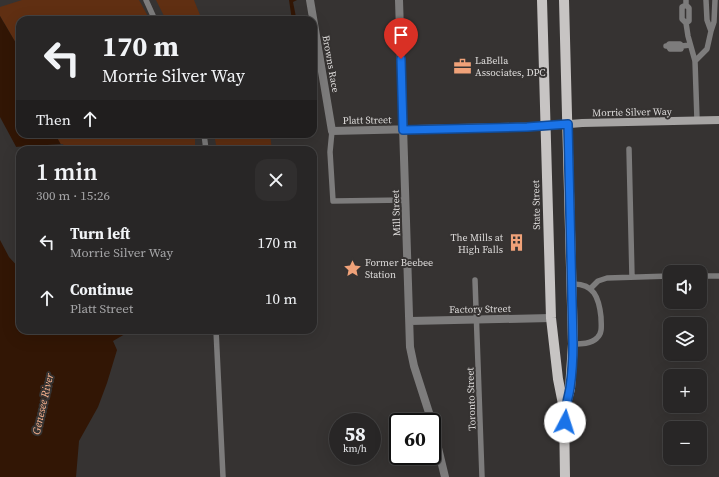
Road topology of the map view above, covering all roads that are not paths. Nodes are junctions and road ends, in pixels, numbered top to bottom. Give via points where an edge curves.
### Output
1 (146, 0) edge
2 (310, 0) edge
3 (399, 0) edge
4 (542, 0) edge
5 (564, 0) edge
6 (706, 0) edge
7 (715, 0) edge
8 (686, 2) edge
9 (154, 16) edge
10 (313, 16) edge
11 (711, 31) junction
12 (317, 42) edge
13 (690, 45) junction
14 (667, 46) dead end
15 (695, 61) junction
16 (697, 120) junction
17 (719, 120) edge
18 (568, 124) junction
19 (546, 126) junction
20 (403, 130) junction
21 (332, 131) junction
22 (629, 149) dead end
23 (406, 200) junction
24 (663, 276) edge
25 (707, 276) edge
26 (719, 276) edge
27 (632, 277) junction
28 (475, 280) dead end
29 (572, 284) junction
30 (590, 289) junction
31 (551, 318) junction
32 (477, 320) junction
33 (410, 321) junction
34 (216, 334) edge
35 (573, 344) junction
36 (564, 409) junction
37 (429, 413) edge
38 (441, 460) edge
39 (224, 477) edge
40 (445, 477) edge
41 (482, 477) edge
42 (565, 477) edge

1 - 9 lane
2 - 10 street, Browns Race
3 - 20 street, Mill Street
4 - 19 main road, State Street
5 - 18 main road, State Street
6 - 11 lane via 707,20
7 - 11 lane
8 - 13 lane via 689,8 689,21 686,23
11 - 15 lane via 707,49
12 - 21 street, Browns Race
13 - 14 lane
13 - 15 lane
15 - 16 lane
16 - 17 main road, Morrie Silver Way
16 - 18 main road, Morrie Silver Way
18 - 19 main road, Morrie Silver Way
18 - 29 main road, State Street
19 - 20 street, Platt Street
19 - 31 main road, State Street
20 - 21 street, Platt Street
20 - 23 street, Mill Street
21 - 23 lane via 330,152 333,201
22 - 27 lane
23 - 33 street, Mill Street
24 - 27 lane
25 - 26 lane
27 - 30 lane via 604,278
28 - 32 lane, Toronto Street
29 - 30 lane via 580,284
29 - 35 main road, State Street
30 - 35 lane via 599,302 601,330 598,338 591,342
31 - 32 street, Factory Street
31 - 36 main road, State Street
32 - 33 street, Factory Street
32 - 41 lane, Toronto Street
33 - 37 street, Mill Street via 412,359
34 - 39 lane
35 - 36 main road, State Street via 570,389
36 - 42 main road, State Street
38 - 40 street, Mill Street

